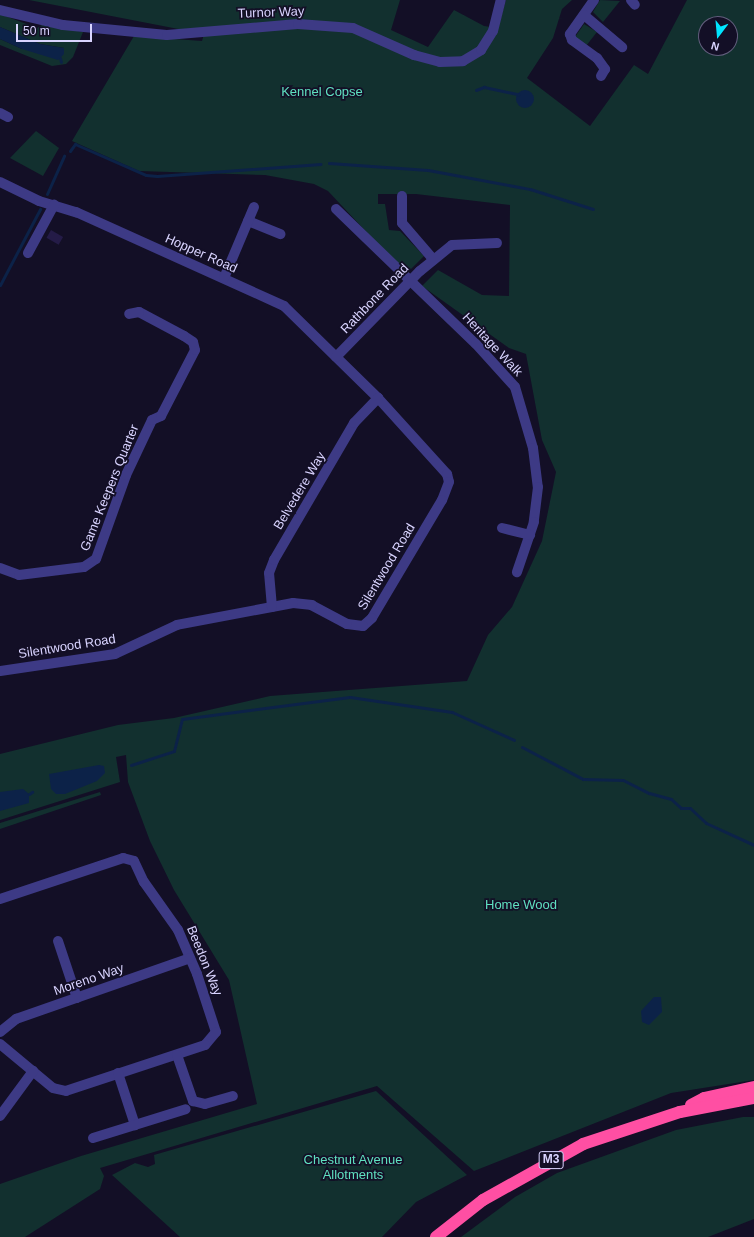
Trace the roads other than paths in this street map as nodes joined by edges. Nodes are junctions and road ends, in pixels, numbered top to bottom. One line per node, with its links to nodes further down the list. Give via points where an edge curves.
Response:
1 (501, 0): 3 (street, Turnor Way, via 493,31 482,50 462,61 440,62 414,55 353,28 298,24 167,35 70,26)
2 (594, 0): 4 (street)
3 (0, 10)
4 (584, 15): 5 (street); 6 (street, via 570,37 597,58 605,69)
5 (622, 47)
6 (601, 76)
7 (0, 182): 9 (street, Hopper Road, via 39,202)
8 (402, 196): 16 (street, via 402,223)
9 (54, 205): 15 (street); 17 (street, Hopper Road, via 76,212)
10 (254, 207): 12 (street)
11 (336, 210): 18 (street, Heritage Walk)
12 (248, 221): 13 (street); 17 (street)
13 (280, 234)
14 (497, 243): 16 (street, Rathbone Road, via 457,243)
15 (28, 253)
16 (433, 259): 18 (street, Rathbone Road)
17 (224, 278): 20 (street, Hopper Road, via 284,306)
18 (411, 283): 20 (street, Rathbone Road); 23 (street, Heritage Walk, via 476,344 515,388 533,448 538,487)
19 (129, 314): 24 (street, Game Keepers Quarter, via 139,312 184,336 193,342 195,350 161,416 152,420 96,559 84,567 19,575)
20 (336, 357): 21 (street, Silentwood Road)
21 (378, 398): 26 (street, Belvedere Way, via 354,423 274,560 269,573); 26 (street, Silentwood Road, via 447,474 445,494 372,618 363,626 347,624 307,604)
22 (502, 528): 23 (street)
23 (530, 535): 25 (street, Heritage Walk)
24 (0, 568)
25 (517, 572)
26 (272, 607): 27 (street, Silentwood Road, via 177,625 115,654)
27 (0, 671)
28 (0, 899): 30 (street, Beedon Way, via 129,858 138,864 144,882 178,930)
29 (58, 941): 31 (street)
30 (190, 958): 31 (street, Moreno Way); 34 (street, Beedon Way, via 214,1023 215,1036 209,1043)
31 (77, 998): 32 (street, Moreno Way, via 16,1018)
32 (0, 1032)
33 (0, 1044): 35 (street, Beedon Way)
34 (177, 1055): 36 (street, Beedon Way); 38 (street, via 193,1102 205,1104)
35 (33, 1072): 36 (street, Beedon Way, via 54,1088 66,1091); 42 (street)
36 (118, 1073): 43 (street)
37 (754, 1087): 41 (highway, M3, via 704,1098)
38 (232, 1096)
39 (754, 1098): 41 (highway, M3)
40 (186, 1109): 43 (street)
41 (680, 1112): 45 (highway, M3, via 598,1138 541,1166 483,1200)
42 (0, 1116)
43 (135, 1125): 44 (street)
44 (93, 1138)
45 (436, 1237)

